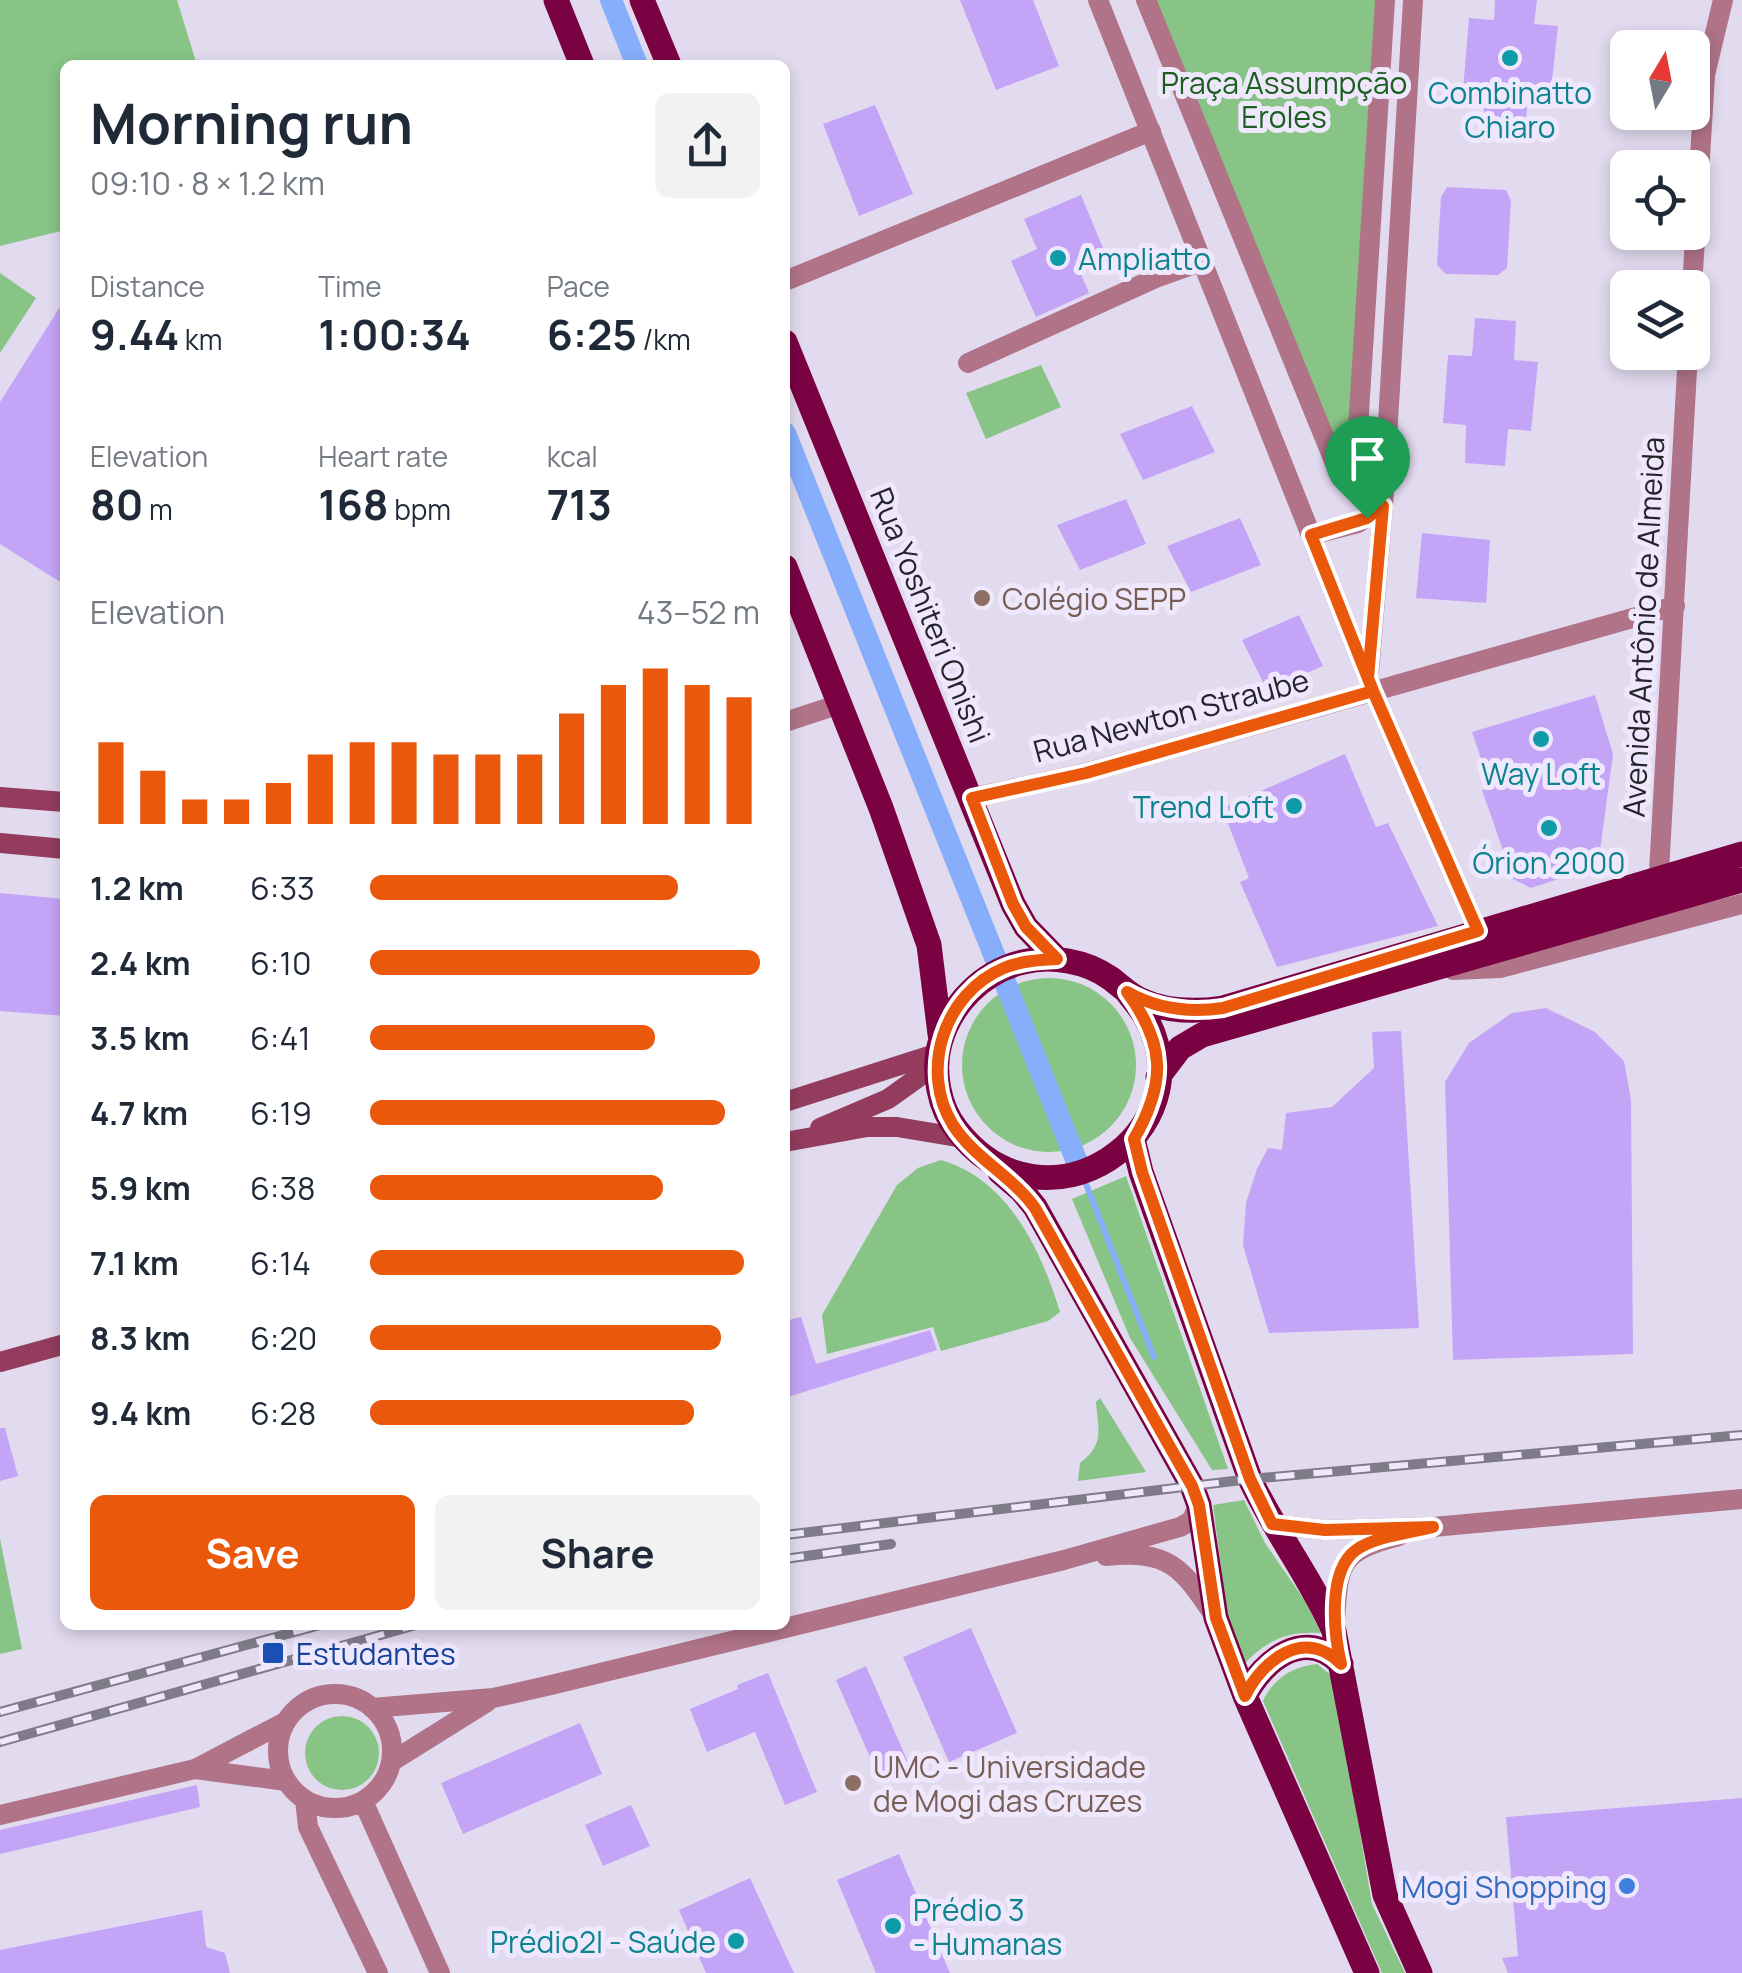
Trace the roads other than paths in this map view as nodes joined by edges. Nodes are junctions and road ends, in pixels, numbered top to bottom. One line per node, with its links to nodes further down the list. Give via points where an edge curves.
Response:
1 (556, 0): 8 (main road)
2 (642, 0): 9 (main road)
3 (1098, 0): 10 (street)
4 (1146, 0): 5 (street, via 1341,478 1349,482 1356,476)
5 (1385, 0)
6 (1413, 0): 17 (street)
7 (1723, 0): 12 (street, via 1705,75)
8 (580, 60)
9 (668, 60)
10 (1151, 131): 11 (street); 13 (street)
11 (1203, 261): 15 (street); 18 (street)
12 (1693, 270)
13 (790, 278)
14 (790, 354): 25 (main road, Rua Yoshiteri Onishi)
15 (968, 363)
16 (1687, 370): 20 (street, Avenida Antônio de Almeida)
17 (1383, 506): 18 (street, via 1358,523); 21 (street)
18 (1311, 535): 21 (street)
19 (790, 579): 22 (main road)
20 (1675, 606): 21 (street, Rua Newton Straube); 31 (street, Avenida Antônio de Almeida)
21 (1370, 684): 25 (street, Rua Newton Straube, via 1086,773); 33 (street)
22 (840, 704): 23 (street); 37 (main road, via 929,945)
23 (790, 720)
24 (0, 797): 26 (main road)
25 (972, 798): 34 (main road, Rua Yoshiteri Onishi, via 1013,904)
26 (60, 802)
27 (0, 843): 28 (main road)
28 (60, 849)
29 (1742, 854): 31 (main road)
30 (1742, 880): 31 (main road)
31 (1658, 892): 33 (main road); 35 (main road)
32 (1742, 904): 35 (street, via 1500,968)
33 (1478, 931): 36 (main road, via 1223,1008 1163,1007)
34 (1057, 959): 36 (main road, via 1087,966); 37 (main road, via 1000,970 972,989 952,1013)
35 (1422, 972): 38 (main road, via 1202,1035 1180,1048)
36 (1127, 992): 38 (main road, via 1146,1017)
37 (939, 1053): 39 (main road); 41 (main road, via 888,1099); 43 (main road, via 940,1094 951,1123)
38 (1158, 1077): 40 (main road, via 1152,1108)
39 (790, 1100)
40 (1134, 1139): 43 (main road, via 1106,1163 1072,1177 1035,1179 1000,1169); 48 (main road, via 1250,1479)
41 (790, 1141)
42 (790, 1142): 43 (main road, via 897,1127)
43 (970, 1145): 47 (main road, via 1035,1208)
44 (60, 1345): 45 (main road)
45 (0, 1362)
46 (1742, 1499): 49 (street)
47 (1199, 1505): 50 (street, via 1180,1528); 51 (main road)
48 (1272, 1524): 49 (street, via 1325,1530); 54 (main road)
49 (1433, 1527): 54 (street, via 1354,1551 1341,1570)
50 (1064, 1560): 51 (street, via 1159,1557 1192,1583); 52 (street)
51 (1216, 1618): 56 (main road)
52 (790, 1626)
53 (774, 1630): 57 (street)
54 (1334, 1631): 55 (main road)
55 (1341, 1664): 56 (main road, via 1330,1653 1297,1648 1256,1674); 69 (main road, via 1385,1896)
56 (1245, 1696): 68 (main road)
57 (493, 1698): 58 (street); 60 (street)
58 (372, 1708): 59 (street, via 336,1694 316,1697); 60 (street, via 389,1733)
59 (286, 1722): 61 (street); 62 (street, via 278,1752)
60 (391, 1762): 64 (street)
61 (196, 1768): 62 (street); 65 (street)
62 (286, 1781): 63 (street)
63 (305, 1800): 64 (street, via 344,1808); 66 (street, via 308,1827)
64 (362, 1801): 67 (street)
65 (0, 1815)
66 (378, 1973)
67 (440, 1973)
68 (1367, 1973)
69 (1420, 1973)

